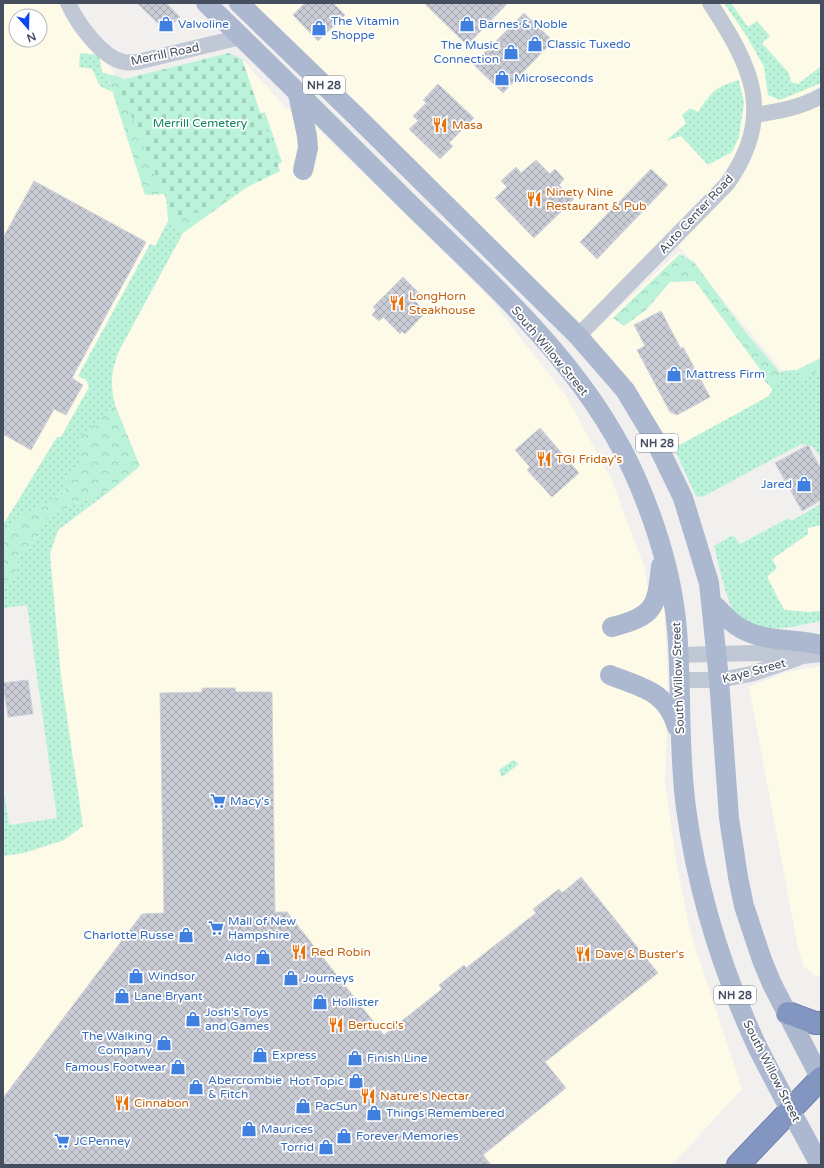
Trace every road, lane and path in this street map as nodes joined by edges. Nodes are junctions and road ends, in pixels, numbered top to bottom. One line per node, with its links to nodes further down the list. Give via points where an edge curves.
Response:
1 (68, 3): 5 (street, Merrill Road, via 80,25 90,36 114,58 125,62 143,61)
2 (206, 3): 5 (main road, South Willow Street / NH 28)
3 (239, 3): 10 (main road, South Willow Street / NH 28)
4 (710, 3): 8 (street, Auto Center Road, via 747,68 754,94)
5 (241, 37): 6 (main road, South Willow Street / NH 28)
6 (298, 94): 9 (main road, via 309,152); 11 (main road, South Willow Street / NH 28, via 510,303 571,372 600,413 627,460)
7 (821, 96): 8 (street, via 788,110)
8 (755, 115): 10 (street, Auto Center Road, via 744,158 727,184)
9 (303, 170)
10 (578, 336): 12 (main road, South Willow Street / NH 28, via 625,390 671,470 693,528 709,583)
11 (662, 552): 13 (main road, via 658,589 652,607 639,619); 17 (main road, South Willow Street / NH 28, via 672,596)
12 (712, 603): 14 (main road, via 736,626 744,630 776,639); 15 (main road, South Willow Street / NH 28)
13 (612, 627)
14 (821, 645)
15 (717, 654): 17 (street, Kaye Street); 18 (street, Kaye Street); 21 (main road, South Willow Street / NH 28)
16 (821, 654): 18 (street, Kaye Street)
17 (679, 655): 20 (main road, South Willow Street / NH 28)
18 (803, 656): 21 (street, Kaye Street, via 776,667)
19 (610, 675): 22 (main road, via 660,697 673,712)
20 (680, 680): 21 (street, Kaye Street); 22 (main road, South Willow Street / NH 28)
21 (719, 680): 23 (main road, South Willow Street / NH 28, via 729,818 744,906 762,960)
22 (680, 737): 26 (main road, South Willow Street / NH 28, via 686,811 711,921 737,999)
23 (788, 1013): 24 (highway); 25 (main road, South Willow Street / NH 28)
24 (821, 1023)
25 (821, 1079): 26 (highway)
26 (790, 1110): 27 (highway); 28 (main road, South Willow Street / NH 28)
27 (738, 1165)
28 (820, 1165)

